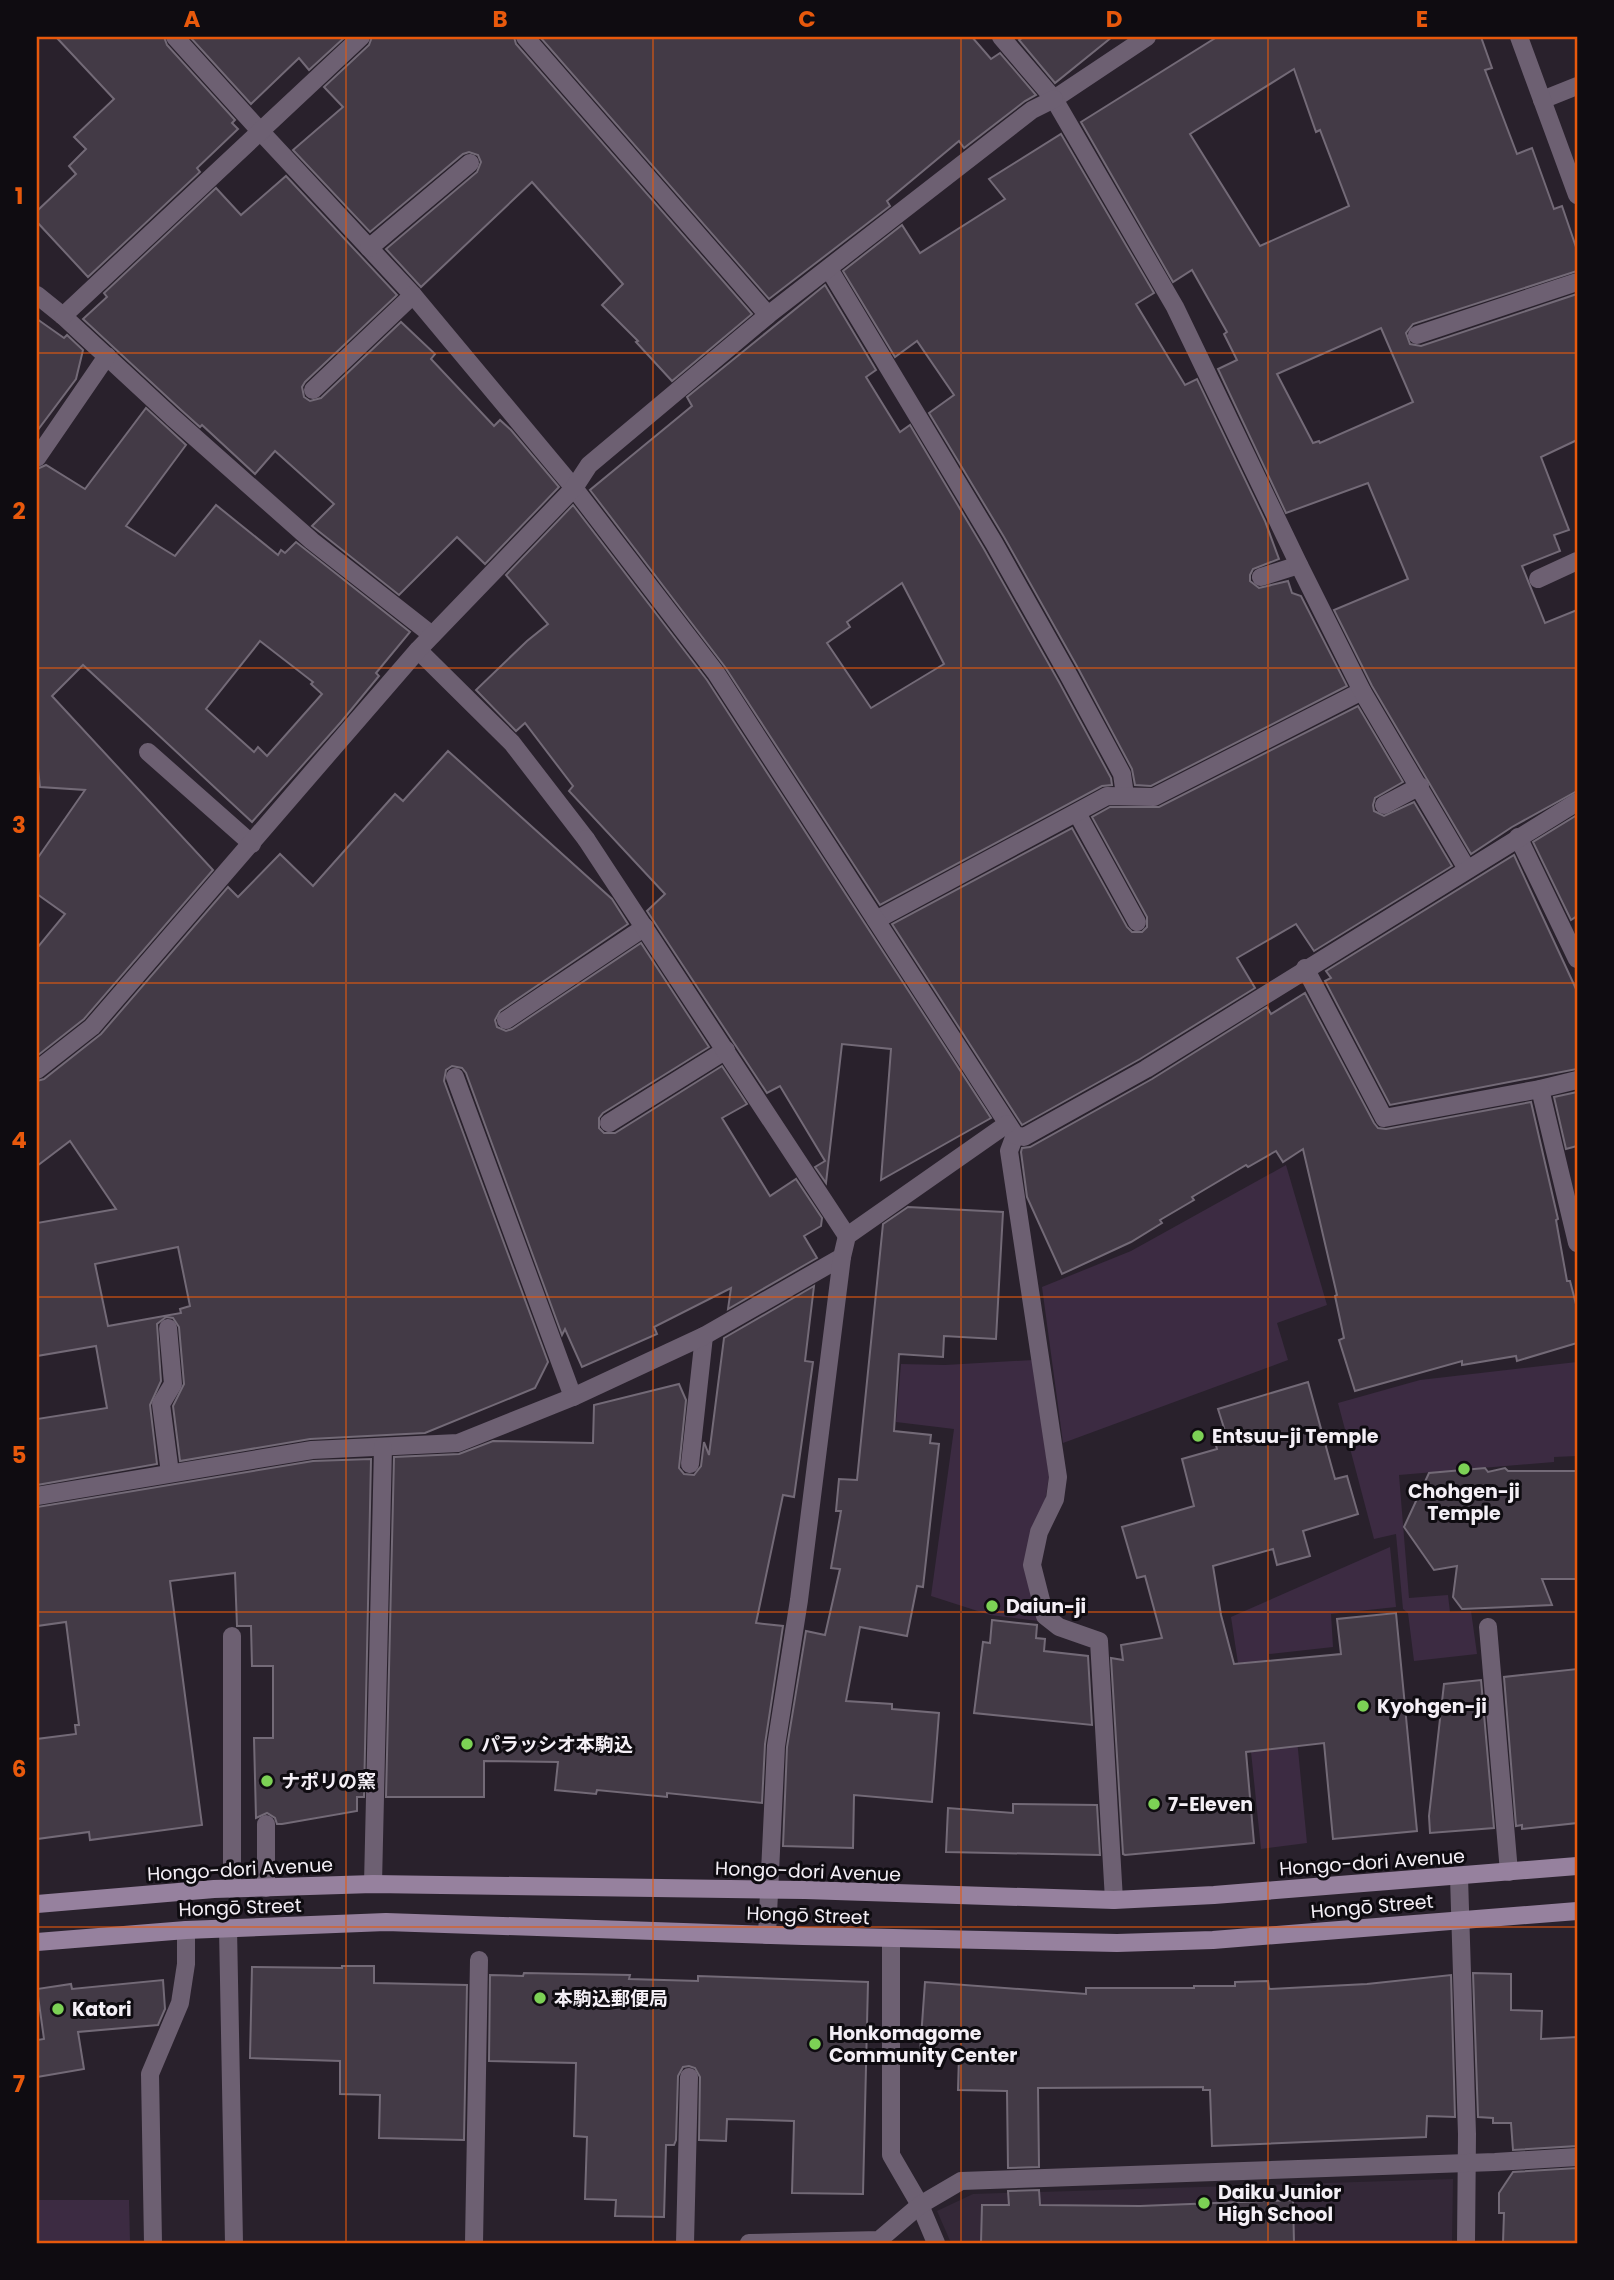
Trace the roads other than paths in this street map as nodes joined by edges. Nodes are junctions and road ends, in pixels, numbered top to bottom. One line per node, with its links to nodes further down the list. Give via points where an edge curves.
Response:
1 (174, 37): 10 (street)
2 (361, 37): 10 (street)
3 (525, 37): 18 (street)
4 (1001, 37): 8 (street)
5 (1147, 37): 8 (street)
6 (1519, 37): 9 (street)
7 (1577, 86): 9 (street)
8 (1054, 99): 14 (street, via 1032,110); 26 (street, via 1175,307)
9 (1542, 100): 12 (street)
10 (261, 132): 13 (street); 19 (street)
11 (470, 163): 13 (street)
12 (1577, 195)
13 (369, 248): 17 (street)
14 (829, 269): 18 (street); 34 (street, via 1069,676 1122,774)
15 (1577, 282): 20 (street)
16 (37, 295): 19 (street)
17 (413, 295): 22 (street); 24 (street)
18 (768, 315): 24 (street, via 589,465)
19 (63, 316): 21 (street)
20 (1417, 335)
21 (107, 356): 23 (street); 29 (street, via 312,541)
22 (313, 390)
23 (37, 458)
24 (574, 488): 29 (street); 41 (street, via 716,673)
25 (1577, 561): 28 (street)
26 (1299, 565): 27 (street); 31 (street)
27 (1261, 578)
28 (1538, 579)
29 (432, 635): 30 (street)
30 (418, 650): 39 (street); 43 (street, via 512,743 586,839)
31 (1362, 691): 33 (street); 34 (street, via 1154,797)
32 (148, 752): 39 (street)
33 (1420, 786): 36 (street); 40 (street)
34 (1125, 795): 37 (street, via 1107,796)
35 (1577, 802): 38 (street)
36 (1384, 805)
37 (1077, 813): 41 (street); 42 (street)
38 (1518, 836): 40 (street); 44 (street)
39 (252, 844): 48 (street, via 92,1027)
40 (1467, 869): 45 (street)
41 (876, 920): 53 (street)
42 (1137, 922)
43 (645, 927): 46 (street); 47 (street)
44 (1577, 959)
45 (1305, 968): 51 (street, via 1384,1118); 53 (street, via 1146,1069 1024,1138)
46 (506, 1020)
47 (726, 1050): 52 (street); 54 (street)
48 (37, 1070)
49 (455, 1077): 59 (street)
50 (1577, 1080): 51 (street)
51 (1540, 1089): 55 (street)
52 (609, 1123)
53 (1011, 1130): 54 (street); 74 (street, via 1009,1151 1058,1478 1032,1565 1045,1616 1059,1627 1099,1641)
54 (848, 1236): 56 (street)
55 (1577, 1243)
56 (842, 1257): 58 (street); 73 (street, via 776,1746)
57 (168, 1328): 62 (street, via 173,1384 161,1404)
58 (704, 1336): 59 (street); 61 (street)
59 (573, 1397): 60 (street, via 458,1443)
60 (383, 1447): 62 (street, via 312,1450); 70 (street)
61 (690, 1464)
62 (170, 1473): 63 (street)
63 (37, 1496)
64 (1488, 1626): 68 (street)
65 (232, 1636): 72 (street)
66 (266, 1824): 71 (street)
67 (1577, 1866): 68 (main road, Hongo-dori Avenue)
68 (1509, 1872): 69 (main road, Hongo-dori Avenue)
69 (1459, 1877): 74 (main road, Hongo-dori Avenue); 77 (street)
70 (373, 1884): 71 (main road, Hongo-dori Avenue); 73 (main road, Hongo-dori Avenue)
71 (266, 1888): 72 (main road, Hongo-dori Avenue)
72 (232, 1889): 75 (main road, Hongo-dori Avenue)
73 (767, 1889): 74 (main road, Hongo-dori Avenue); 80 (street)
74 (1114, 1900)
75 (37, 1904)
76 (1577, 1911): 77 (main road, Hongō Street)
77 (1462, 1920): 81 (main road, Hongō Street, via 1172,1942); 86 (street)
78 (228, 1928): 79 (main road, Hongō Street); 80 (main road, Hongō Street, via 386,1922); 89 (street)
79 (186, 1930): 82 (main road, Hongō Street); 88 (street, via 180,2003 150,2074)
80 (767, 1935): 81 (main road, Hongō Street)
81 (891, 1938): 87 (street, via 891,2155)
82 (37, 1942)
83 (479, 1959): 90 (street)
84 (689, 2077): 91 (street)
85 (1577, 2157): 86 (street)
86 (1468, 2163): 87 (street, via 961,2181); 94 (street)
87 (920, 2205): 92 (street, via 879,2240); 93 (street)
88 (153, 2243)
89 (234, 2243)
90 (474, 2243)
91 (685, 2243)
92 (749, 2243)
93 (936, 2243)
94 (1466, 2243)

